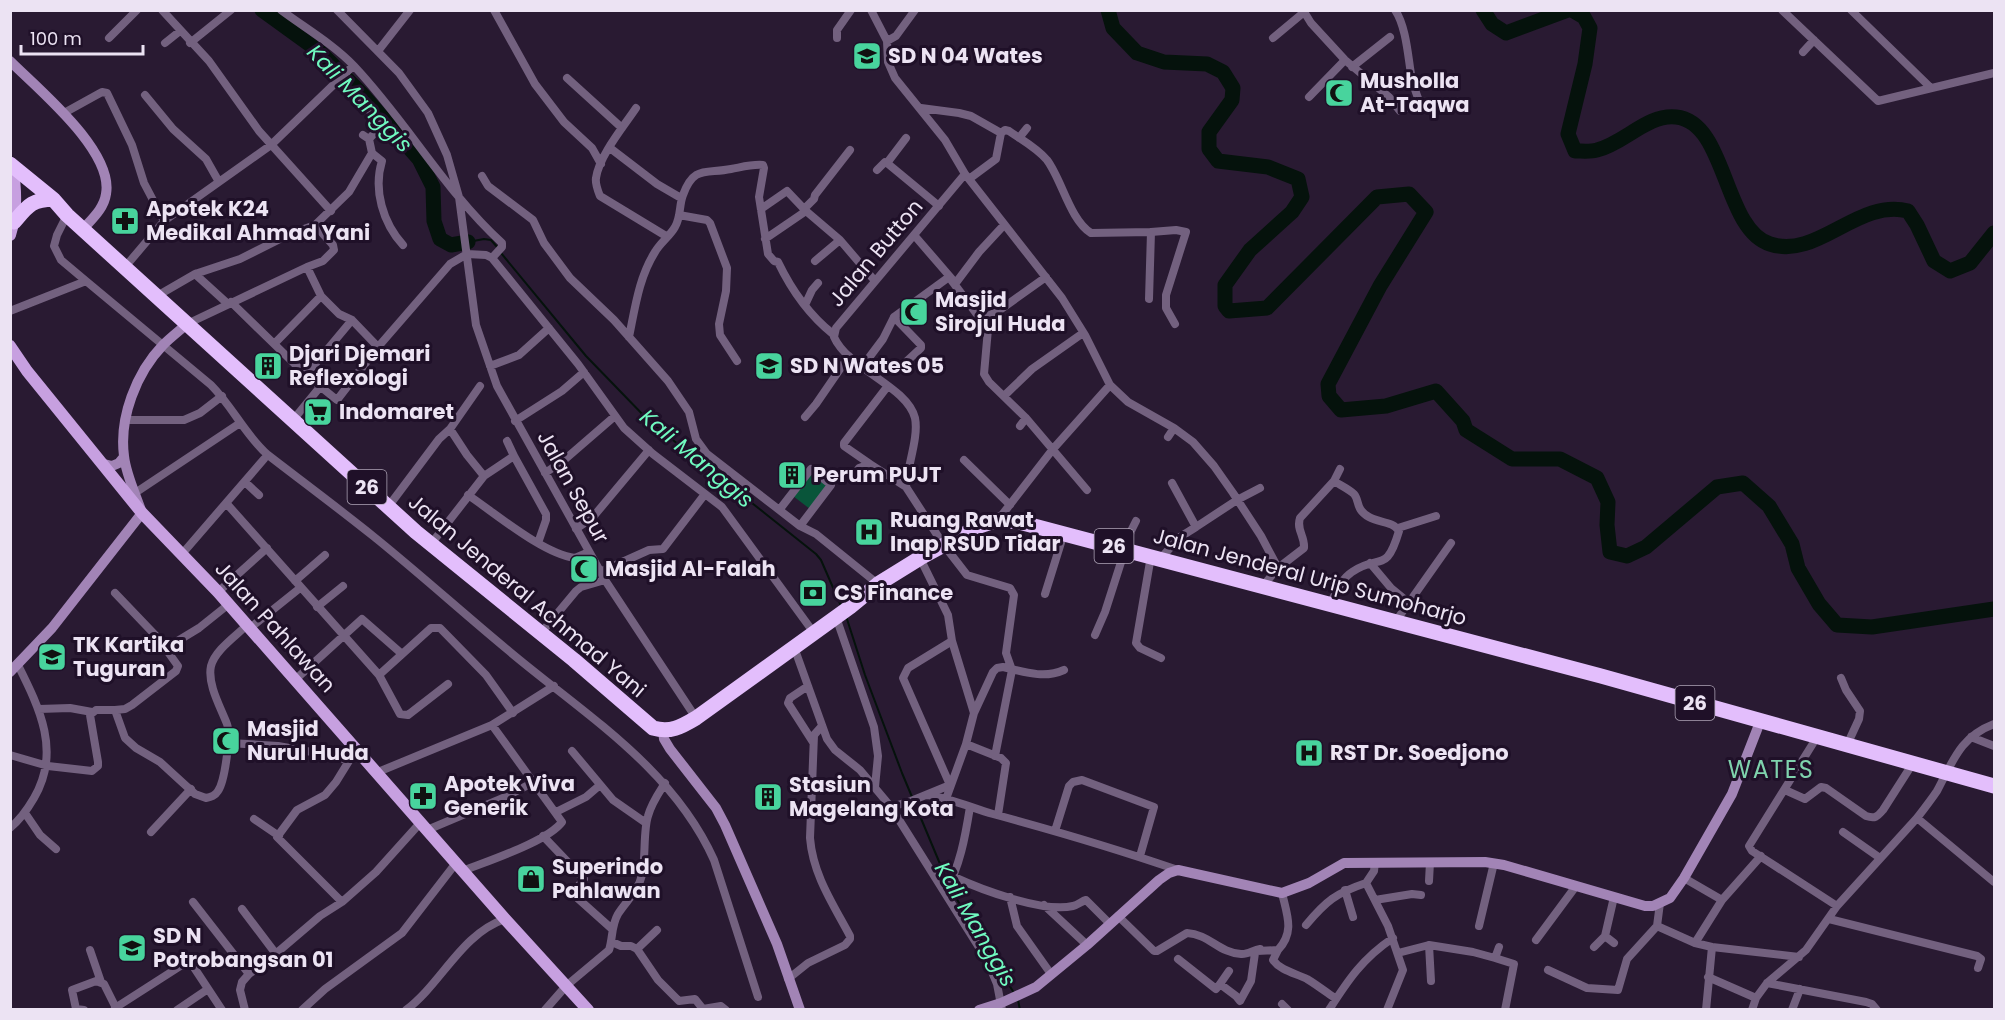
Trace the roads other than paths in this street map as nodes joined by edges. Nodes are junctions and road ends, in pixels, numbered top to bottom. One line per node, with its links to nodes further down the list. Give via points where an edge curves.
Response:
1 (137, 10): 17 (street)
2 (231, 10): 23 (street)
3 (281, 10): 28 (street)
4 (337, 10): 24 (street, Jalan Sepur)
5 (410, 10): 24 (street)
6 (494, 10): 45 (street, via 548,103)
7 (851, 10): 18 (street, via 837,30)
8 (871, 10): 21 (street)
9 (915, 10): 21 (street, via 896,36)
10 (1395, 10): 29 (street, via 1419,101 1400,111)
11 (1782, 10): 20 (street)
12 (1851, 10): 33 (street)
13 (163, 11): 15 (street)
14 (1303, 12): 19 (street); 26 (street)
15 (180, 31): 22 (street); 23 (street)
16 (1390, 37): 29 (street)
17 (109, 38)
18 (837, 38)
19 (1273, 38)
20 (1814, 40): 25 (street); 33 (street, via 1878,100)
21 (887, 41): 37 (street, via 892,72)
22 (165, 43)
23 (190, 43): 44 (street, via 209,61)
24 (378, 51): 56 (street, Jalan Sepur, via 428,113 447,155)
25 (1803, 52)
26 (1345, 60): 29 (street); 35 (street)
27 (10, 61): 38 (street)
28 (352, 67): 32 (street); 56 (street)
29 (1352, 67)
30 (1995, 73): 33 (street)
31 (567, 78): 39 (street)
32 (340, 80): 44 (street); 48 (street, via 382,123 366,137)
33 (1931, 88)
34 (145, 94): 55 (street, via 173,129 206,159)
35 (1309, 97)
36 (636, 108): 39 (street)
37 (921, 108): 41 (street, via 971,116); 54 (street)
38 (64, 113): 65 (street, via 106,93); 68 (street, via 96,153 106,181 103,204)
39 (622, 128): 46 (street)
40 (1027, 128): 43 (street)
41 (1000, 133): 43 (street, via 1009,131); 54 (street, Jalan Button, via 996,159)
42 (906, 138): 49 (street)
43 (1019, 138): 70 (street, via 1045,158 1085,229)
44 (271, 145): 55 (street); 62 (street)
45 (592, 148): 46 (street); 51 (street)
46 (609, 150): 51 (street); 57 (street)
47 (850, 150): 61 (street)
48 (372, 153): 62 (street, via 349,192); 75 (street, via 381,162 377,176 385,221)
49 (887, 163): 52 (street); 59 (street)
50 (11, 164): 58 (highway, 26); 69 (main road, via 15,183)
51 (601, 164): 72 (street, via 596,178 600,196)
52 (877, 170)
53 (482, 176): 101 (street, via 488,186 533,220 544,243 570,278)
54 (967, 176): 59 (street, Jalan Button); 67 (street)
55 (219, 182): 65 (street)
56 (459, 197): 76 (street, Jalan Sepur); 77 (street, via 502,243)
57 (681, 198): 60 (street, via 702,171 763,165); 63 (street)
58 (53, 200): 64 (highway, 26); 69 (highway, via 30,203)
59 (939, 206): 71 (street, Jalan Button)
60 (761, 209): 61 (street, via 787,191); 73 (street)
61 (805, 210): 73 (street); 74 (street)
62 (331, 211): 66 (street)
63 (680, 214): 72 (street); 108 (street, via 707,220 718,243 728,275 719,330)
64 (67, 215): 68 (highway, 26); 83 (street, via 54,246 62,260)
65 (164, 221): 79 (street)
66 (315, 225): 80 (street, via 334,250 323,261); 81 (street)
67 (1004, 225): 82 (street); 85 (street)
68 (84, 228): 79 (highway, Jalan Jenderal Achmad Yani / 26)
69 (12, 229)
70 (1151, 232): 89 (street); 97 (street, via 1186,232 1166,295 1166,308)
71 (914, 235): 84 (street, Jalan Button); 85 (street)
72 (666, 236): 101 (street, via 654,253 638,293)
73 (765, 239): 91 (street, via 770,257 778,262)
74 (840, 240): 78 (street); 84 (street)
75 (403, 245)
76 (465, 251): 77 (street); 105 (street); 109 (street, Jalan Sepur, via 476,325)
77 (496, 255): 98 (street)
78 (814, 261)
79 (125, 267): 87 (highway, Jalan Jenderal Achmad Yani / 26)
80 (307, 267): 88 (street); 90 (street)
81 (195, 274): 87 (street); 90 (street)
82 (1046, 277): 95 (street); 99 (street)
83 (86, 281): 92 (street); 103 (street)
84 (875, 281): 100 (street, Jalan Button)
85 (954, 281): 93 (street, via 947,278); 95 (street)
86 (818, 283): 91 (street)
87 (157, 296): 96 (highway, Jalan Jenderal Achmad Yani / 26)
88 (321, 296): 94 (street, via 339,314); 102 (street)
89 (1149, 299)
90 (229, 303): 96 (street); 102 (street)
91 (805, 305): 100 (street)
92 (10, 311)
93 (894, 317): 107 (street, via 921,345); 110 (street)
94 (352, 320): 105 (street); 112 (street)
95 (981, 320): 118 (street, via 989,334 984,374)
96 (187, 324): 103 (street); 123 (highway, Jalan Jenderal Achmad Yani / 26)
97 (1175, 324)
98 (549, 328): 109 (street, via 519,355); 111 (street)
99 (1083, 333): 113 (street); 118 (street, via 1032,369)
100 (833, 334): 106 (street, Jalan Button)
101 (629, 337): 157 (street, via 689,412 696,439 707,454)
102 (274, 344): 112 (street)
103 (163, 345): 117 (street); 122 (street, via 138,381)
104 (10, 346): 137 (main road, Jalan Pahlawan)
105 (378, 347): 115 (street, via 337,400)
106 (849, 356): 110 (street, Jalan Button); 120 (street)
107 (907, 361)
108 (737, 362)
109 (490, 366): 124 (street, Jalan Sepur)
110 (862, 367): 116 (street, Jalan Button)
111 (584, 372): 119 (street); 124 (street)
112 (306, 375): 115 (street)
113 (1110, 385): 127 (street, via 1128,402); 131 (street)
114 (480, 386): 128 (street)
115 (320, 387): 123 (street)
116 (887, 387): 138 (street, via 844,443); 146 (street, Jalan Button, via 915,417)
117 (222, 396): 122 (street, via 184,420); 125 (street)
118 (1004, 396): 121 (street)
119 (615, 416): 132 (street); 140 (street)
120 (805, 417)
121 (1026, 418): 126 (street); 131 (street)
122 (126, 420): 134 (street)
123 (293, 420): 156 (highway, Jalan Jenderal Achmad Yani / 26)
124 (515, 421): 140 (street, Jalan Sepur)
125 (240, 423): 149 (street); 212 (street, via 268,455)
126 (1020, 426)
127 (1174, 428): 129 (street); 153 (street, via 1214,466)
128 (450, 429): 142 (street); 156 (street)
129 (1168, 437)
130 (507, 441): 133 (street)
131 (1053, 448): 148 (street); 155 (street)
132 (649, 450): 150 (street); 165 (street, via 592,517)
133 (514, 456): 142 (street); 167 (street, via 546,514)
134 (123, 457): 137 (street, via 112,466); 149 (street)
135 (264, 459): 144 (street)
136 (964, 460): 155 (street)
137 (104, 464): 158 (main road, Jalan Pahlawan)
138 (870, 464): 141 (street); 146 (street)
139 (1340, 469): 143 (street)
140 (545, 473): 165 (street, Jalan Sepur)
141 (853, 475)
142 (484, 476): 152 (street)
143 (1334, 481): 164 (street, via 1354,495 1366,516); 179 (street, via 1300,518 1304,548)
144 (245, 482): 151 (street); 154 (street)
145 (1172, 483): 163 (street)
146 (906, 487): 170 (street)
147 (1260, 488): 153 (street)
148 (1087, 490)
149 (135, 493): 158 (street)
150 (705, 494): 180 (street, via 663,549 649,550); 197 (street, via 735,522)
151 (259, 495)
152 (468, 495): 167 (street); 169 (street)
153 (1237, 500): 163 (street); 179 (street)
154 (227, 504): 171 (street); 174 (street)
155 (1010, 505): 160 (street)
156 (388, 507): 169 (highway, Jalan Jenderal Achmad Yani / 26)
157 (780, 509): 162 (street); 162 (street, via 811,470 831,485)
158 (142, 513): 174 (main road, Jalan Pahlawan); 205 (street, via 52,628)
159 (1436, 516): 164 (street)
160 (998, 520): 166 (highway, Jalan Jenderal Urip Sumoharjo / 26); 170 (highway, Jalan Jenderal Urip Sumoharjo / 26)
161 (1136, 521): 172 (street)
162 (801, 526): 182 (street)
163 (1196, 526): 176 (street)
164 (1398, 528): 178 (street, via 1390,555)
165 (576, 529): 173 (street, Jalan Sepur)
166 (1064, 533): 172 (highway, Jalan Jenderal Urip Sumoharjo / 26); 188 (street)
167 (538, 543): 173 (street, via 572,558)
168 (1451, 543): 189 (street)
169 (431, 544): 196 (highway, Jalan Jenderal Achmad Yani / 26)
170 (944, 544): 177 (highway, Jalan Jenderal Urip Sumoharjo / 26); 206 (street, via 967,575 1010,588 1014,595 1006,653)
171 (267, 548): 183 (street); 186 (street)
172 (1126, 550): 176 (highway, Jalan Jenderal Urip Sumoharjo / 26); 198 (street)
173 (589, 552): 180 (street, Jalan Sepur)
174 (182, 554): 186 (main road, Jalan Pahlawan)
175 (325, 555): 183 (street)
176 (1156, 557): 185 (highway, Jalan Jenderal Urip Sumoharjo / 26); 204 (street, via 1136,639 1140,648)
177 (920, 558): 182 (highway, Jalan Jenderal Urip Sumoharjo / 26); 200 (street, via 948,615)
178 (1370, 563): 189 (street); 191 (street, via 1351,572)
179 (1278, 568): 185 (street)
180 (600, 572): 181 (street, Jalan Sepur)
181 (605, 580): 196 (street, via 576,591); 219 (street, Jalan Sepur)
182 (878, 584): 193 (highway, Jalan Jenderal Urip Sumoharjo / 26)
183 (297, 585): 192 (street); 195 (street)
184 (343, 586): 192 (street)
185 (1262, 586): 191 (highway, Jalan Jenderal Urip Sumoharjo / 26)
186 (218, 592): 190 (main road, Jalan Pahlawan)
187 (115, 593): 202 (street)
188 (1045, 594)
189 (1408, 602): 194 (street)
190 (229, 604): 195 (main road, Jalan Pahlawan); 202 (street)
191 (1330, 604): 194 (highway, Jalan Jenderal Urip Sumoharjo / 26)
192 (317, 607): 199 (street)
193 (841, 613): 197 (highway, Jalan Jenderal Urip Sumoharjo / 26); 246 (street, via 874,727 879,756)
194 (1396, 621): 220 (highway, Jalan Jenderal Urip Sumoharjo / 26)
195 (249, 626): 210 (main road, Jalan Pahlawan); 227 (street, via 223,649 211,667)
196 (540, 633): 224 (highway, Jalan Jenderal Achmad Yani / 26, via 643,721)
197 (814, 633): 201 (highway, Jalan Jenderal Urip Sumoharjo / 26)
198 (1095, 635)
199 (344, 637): 203 (street, via 362,619); 208 (street); 210 (street)
200 (952, 641): 218 (street); 244 (street, via 908,668 903,678)
201 (794, 647): 213 (street); 219 (highway, Jalan Jenderal Urip Sumoharjo / 26)
202 (166, 648): 215 (street, via 178,666 176,671 132,705)
203 (402, 654): 208 (street); 217 (street, via 431,628 440,628 486,675)
204 (1161, 658)
205 (14, 669): 214 (street)
206 (1012, 670): 207 (street, via 1046,675); 218 (street, via 997,668 993,672); 235 (street)
207 (1064, 670)
208 (379, 675): 211 (street, via 404,716)
209 (1841, 678): 230 (street, via 1860,711)
210 (296, 679): 232 (main road, Jalan Pahlawan)
211 (448, 684)
212 (554, 686): 217 (street); 242 (street, via 619,738)
213 (808, 686): 223 (street); 228 (street, via 788,702)
214 (39, 709): 216 (street); 238 (street)
215 (115, 710): 216 (street); 247 (street, via 125,738)
216 (92, 712): 238 (street, via 98,765 88,771)
217 (513, 713): 222 (street)
218 (974, 713): 229 (street)
219 (696, 718): 224 (highway, Jalan Jenderal Urip Sumoharjo / 26)
220 (1760, 722): 225 (highway, Jalan Jenderal Urip Sumoharjo / 26); 275 (street, via 1732,794)
221 (1995, 724): 226 (street)
222 (492, 725): 239 (street); 241 (street)
223 (822, 726): 228 (street, via 814,735); 246 (street, via 835,750)
224 (663, 731): 330 (street, via 670,749 726,825)
225 (1817, 737): 230 (highway, Jalan Jenderal Urip Sumoharjo / 26); 248 (street)
226 (1971, 737): 231 (street); 240 (street)
227 (230, 743): 236 (street, via 278,746 340,757); 247 (street, via 219,790 206,798)
228 (814, 743): 330 (street, via 812,853 822,885 850,939)
229 (966, 744): 235 (street); 244 (street)
230 (1847, 745): 237 (highway, Jalan Jenderal Urip Sumoharjo / 26)
231 (1995, 746)
232 (357, 748): 236 (street); 239 (main road, Jalan Pahlawan)
233 (572, 751): 243 (street)
234 (10, 756): 238 (street)
235 (995, 756): 255 (street, via 1006,765)
236 (348, 762): 264 (street, via 325,795 297,810)
237 (1912, 763): 240 (highway, Jalan Jenderal Urip Sumoharjo / 26); 248 (street, via 1873,818 1826,788 1805,799)
238 (48, 766): 254 (street)
239 (378, 771): 259 (main road, Jalan Pahlawan)
240 (1945, 772): 245 (highway, Jalan Jenderal Urip Sumoharjo / 26); 256 (street)
241 (534, 782): 253 (street); 259 (street, via 503,798)
242 (665, 783): 258 (street); 338 (street, via 708,846)
243 (600, 785): 253 (street); 258 (street, via 613,800)
244 (950, 785): 249 (street); 250 (street)
245 (1995, 786)
246 (875, 787): 251 (street)
247 (191, 789): 262 (street)
248 (1785, 790): 268 (street, via 1749,844)
249 (926, 795): 250 (street); 251 (street)
250 (946, 799): 252 (street)
251 (891, 807): 279 (street)
252 (970, 807): 255 (street); 279 (street, via 963,851)
253 (556, 812): 265 (street, via 561,825)
254 (25, 813): 260 (street); 266 (street)
255 (998, 815): 261 (street)
256 (1917, 818): 269 (street); 277 (street)
257 (254, 819): 264 (street)
258 (646, 823): 301 (street, via 638,888 617,915)
259 (424, 826): 273 (main road, Jalan Pahlawan); 289 (street)
260 (10, 828)
261 (1054, 831): 267 (street); 267 (street, via 1069,786 1082,780 1154,807)
262 (151, 832)
263 (1843, 832): 269 (street)
264 (279, 836): 289 (street)
265 (543, 836): 273 (street); 301 (street, via 584,879 574,895)
266 (56, 849)
267 (1140, 856): 274 (street)
268 (1761, 856): 287 (street); 292 (street)
269 (1880, 858): 292 (street)
270 (1375, 862): 271 (street); 278 (street); 282 (street, via 1344,863)
271 (1430, 862): 272 (street); 276 (street)
272 (1494, 863): 280 (street); 299 (street)
273 (460, 867): 295 (main road, Jalan Pahlawan); 347 (street, via 402,933 325,988)
274 (1178, 870): 282 (street); 297 (street, via 1159,880)
275 (1684, 878): 287 (street); 290 (street, via 1670,898)
276 (1429, 881)
277 (1995, 882)
278 (1366, 883): 281 (street); 286 (street)
279 (949, 886): 284 (street); 341 (street)
280 (1576, 886): 285 (street); 305 (street)
281 (1345, 890): 294 (street); 298 (street, via 1324,903)
282 (1282, 893): 315 (street, via 1289,930)
283 (1421, 895): 286 (street)
284 (1010, 897): 291 (street); 328 (street, via 1017,926)
285 (1614, 897): 290 (street, via 1645,906); 303 (street)
286 (1375, 900): 304 (street)
287 (1722, 900): 308 (street)
288 (193, 902): 327 (street)
289 (342, 902): 318 (street)
290 (1660, 903): 300 (street)
291 (1044, 905): 297 (street, via 1074,906 1086,900); 309 (street)
292 (1837, 906): 296 (street)
293 (242, 909): 318 (street)
294 (1353, 917)
295 (505, 919): 335 (main road, Jalan Pahlawan); 348 (street, via 472,939)
296 (1829, 919): 320 (street); 324 (street, via 1977,956 1981,959)
297 (1114, 920): 309 (street); 315 (street, via 1154,951 1187,933 1207,938 1220,949 1244,955 1256,949)
298 (1306, 925)
299 (1479, 926)
300 (1658, 926): 308 (street); 325 (street, via 1627,960 1618,990 1587,988)
301 (612, 930): 306 (street)
302 (657, 930): 314 (street)
303 (1605, 936): 307 (street); 312 (street)
304 (1393, 938): 317 (street); 340 (street, via 1359,966)
305 (1536, 940)
306 (612, 942): 314 (street); 335 (street, via 609,950)
307 (1614, 943)
308 (1695, 943): 313 (street)
309 (1087, 945): 328 (street)
310 (1429, 945): 317 (street); 321 (street); 331 (street)
311 (1499, 947): 321 (street)
312 (1594, 947)
313 (1712, 947): 320 (street); 329 (street)
314 (637, 949): 351 (street, via 658,980 679,1001 695,999 702,1009 721,1006)
315 (1278, 949): 323 (street, via 1257,951); 340 (street, via 1273,960 1276,964)
316 (90, 950): 332 (street)
317 (1398, 953): 355 (street, via 1403,970)
318 (276, 954): 327 (street)
319 (1234, 957): 323 (street)
320 (1799, 957): 333 (street)
321 (1495, 958): 356 (street, via 1514,964)
322 (1178, 959): 334 (street, via 1216,989)
323 (1254, 959): 334 (street, via 1251,981 1240,1000)
324 (1978, 968)
325 (1548, 970)
326 (1229, 971): 334 (street)
327 (249, 974): 346 (street, via 240,990)
328 (1051, 974): 341 (street)
329 (1708, 977): 339 (street); 357 (street)
330 (788, 979): 352 (street)
331 (1431, 981)
332 (100, 982): 342 (street); 343 (street, via 72,990 76,1009)
333 (1767, 983): 337 (street); 339 (street)
334 (1220, 984)
335 (566, 986): 349 (street); 350 (main road, Jalan Pahlawan)
336 (208, 989): 342 (street, via 193,966 182,965); 344 (street); 345 (street)
337 (1800, 989): 359 (street); 360 (street, via 1866,1002)
338 (758, 997)
339 (1756, 998): 358 (street)
340 (1336, 999): 354 (street)
341 (1005, 1004): 353 (street)
342 (116, 1009)
343 (84, 1010)
344 (177, 1010)
345 (222, 1010)
346 (245, 1010)
347 (302, 1010)
348 (406, 1010)
349 (545, 1010)
350 (588, 1010)
351 (726, 1010)
352 (800, 1010)
353 (979, 1010)
354 (1329, 1010)
355 (1387, 1010)
356 (1505, 1010)
357 (1706, 1010)
358 (1752, 1010)
359 (1792, 1010)
360 (1877, 1010)

